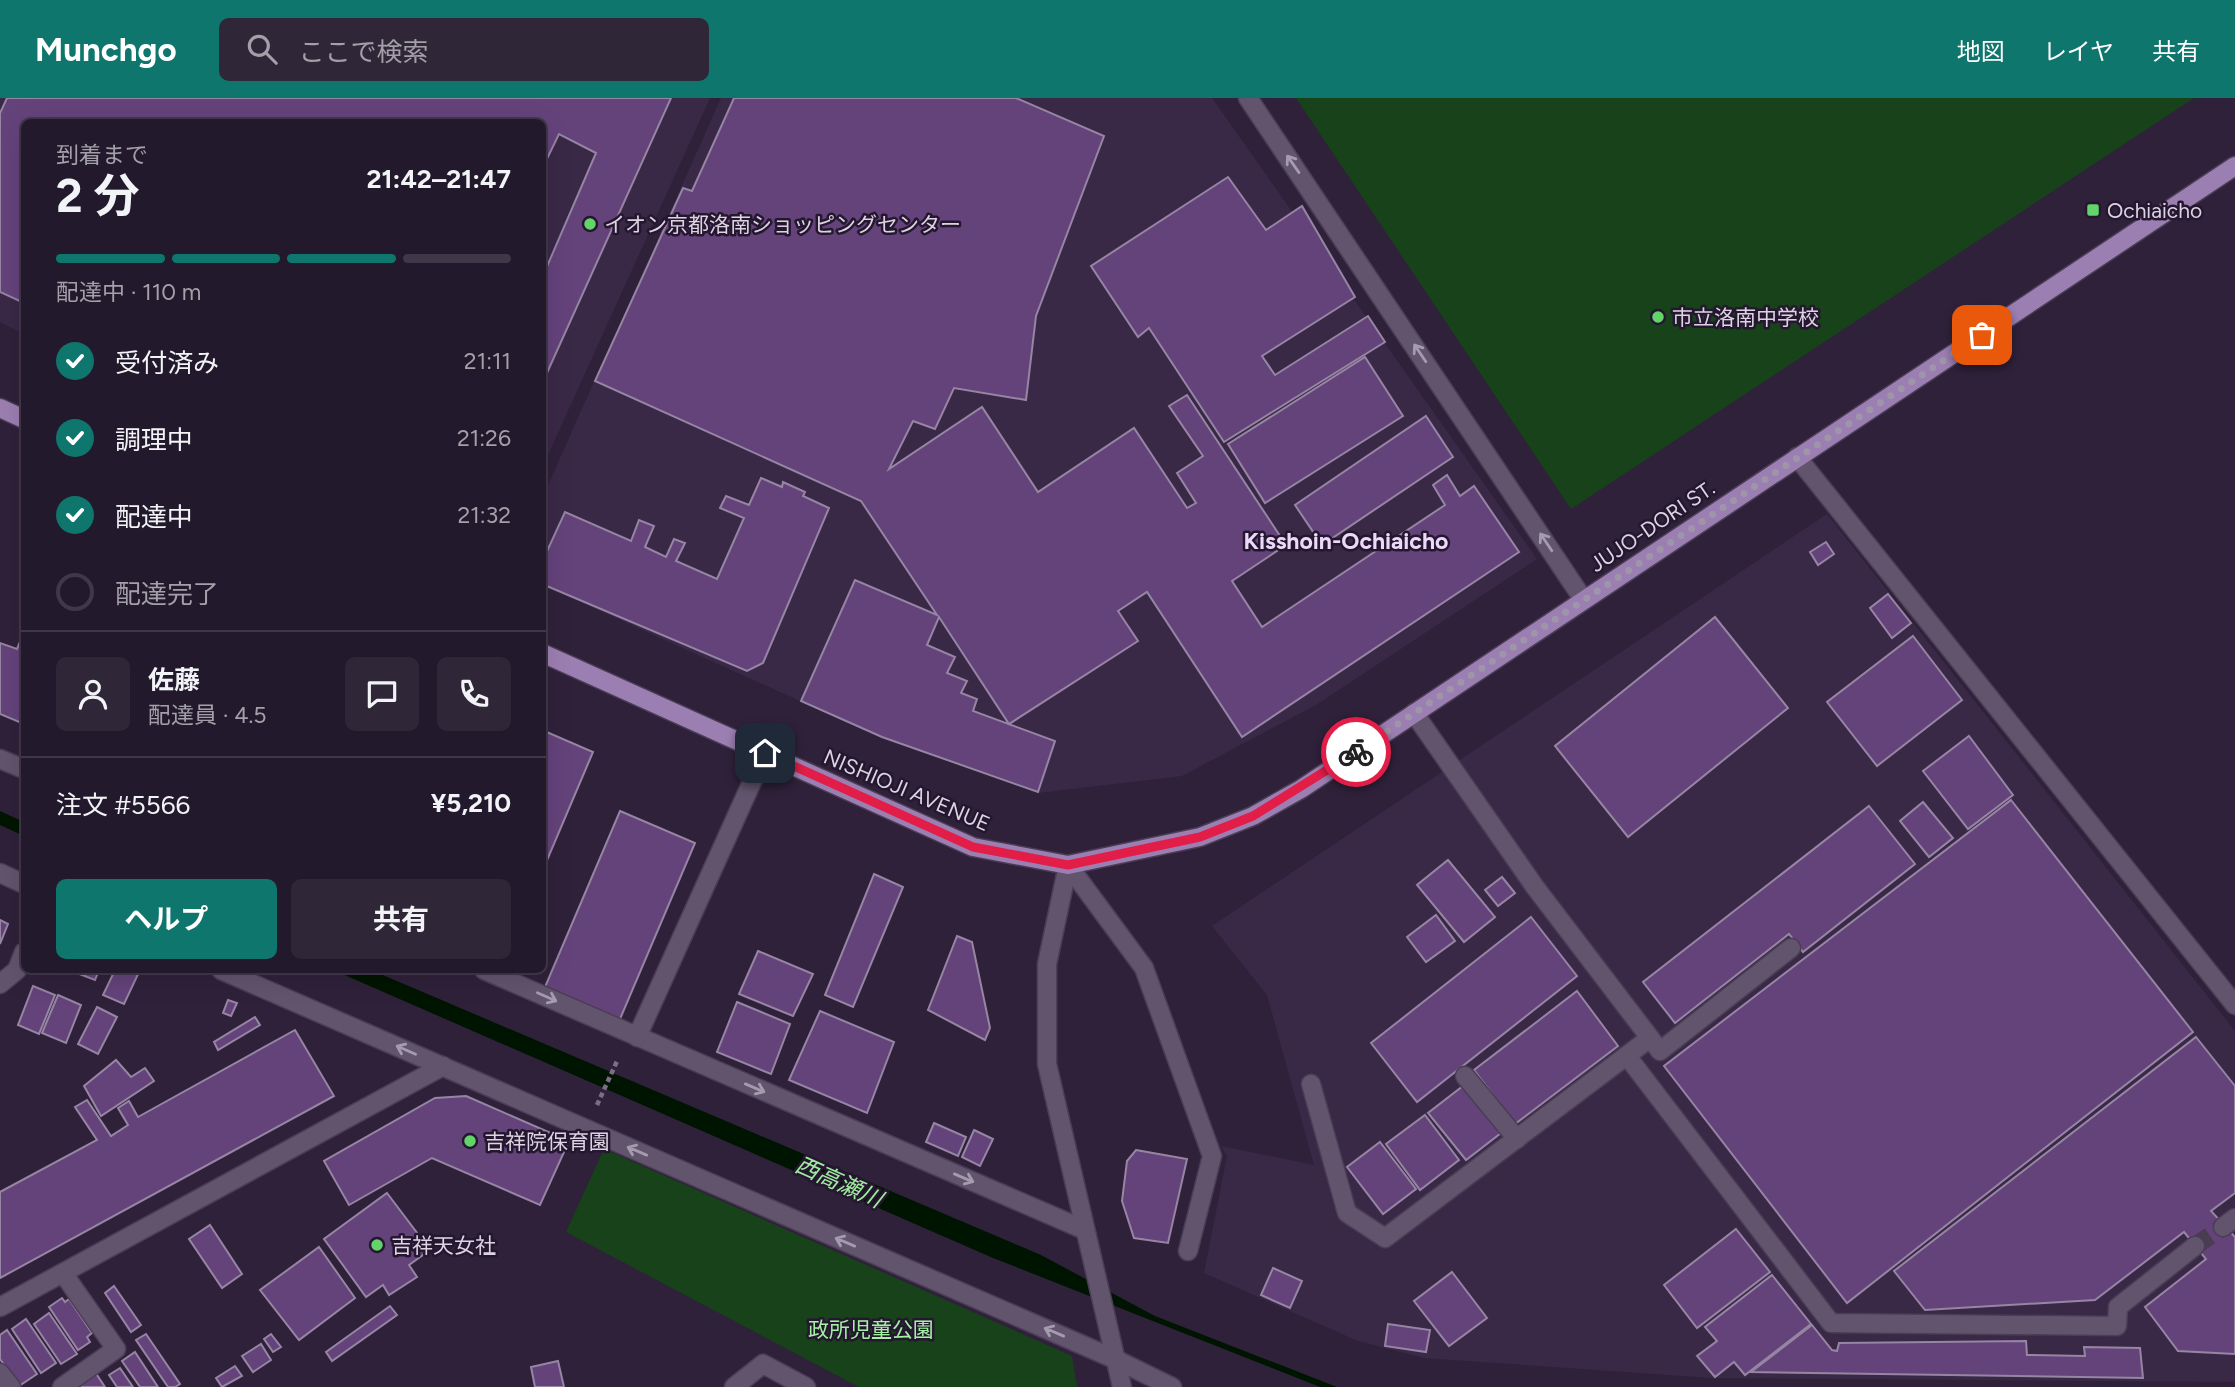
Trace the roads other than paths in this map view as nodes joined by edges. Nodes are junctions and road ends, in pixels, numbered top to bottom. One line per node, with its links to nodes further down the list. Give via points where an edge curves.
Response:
1 (1248, 98): 6 (street, one-way to 1)
2 (2235, 166): 5 (main road, JUJO-DORI ST.)
3 (0, 408): 4 (main road)
4 (21, 418)
5 (1797, 457): 6 (main road, JUJO-DORI ST.); 20 (street)
6 (1583, 599): 8 (main road, JUJO-DORI ST.)
7 (546, 655): 9 (main road, NISHIOJI AVENUE)
8 (1414, 713): 12 (main road, JUJO-DORI ST., via 1253,816 1200,837); 22 (street, via 1535,887)
9 (765, 753): 12 (main road, NISHIOJI AVENUE, via 973,847); 21 (street)
10 (0, 759): 11 (street)
11 (21, 768)
12 (1068, 865): 28 (street, via 1047,964 1044,1024 1047,1064); 30 (street, via 1144,968 1212,1156)
13 (0, 873): 14 (street)
14 (21, 883)
15 (1791, 948): 22 (street, via 1660,1051)
16 (21, 960): 19 (street, via 17,970)
17 (228, 973): 24 (street, one-way to 17)
18 (491, 973): 21 (street, one-way to 21)
19 (0, 984)
20 (2235, 1005)
21 (637, 1037): 28 (street, one-way to 28)
22 (1650, 1038): 23 (street)
23 (1627, 1056): 27 (street); 29 (street, via 1831,1323 2118,1326 2118,1307)
24 (443, 1066): 31 (street); 33 (street, one-way to 24)
25 (1465, 1076): 27 (street)
26 (1311, 1084): 27 (street, via 1347,1213 1385,1238)
27 (1517, 1139)
28 (1086, 1237): 33 (street)
29 (2195, 1246)
30 (1188, 1251)
31 (63, 1273): 32 (street); 36 (street, via 116,1349)
32 (0, 1307)
33 (1114, 1351): 39 (street); 40 (street)
34 (0, 1373): 35 (street)
35 (10, 1387)
36 (61, 1387)
37 (734, 1387): 38 (street, via 763,1364)
38 (806, 1387)
39 (1122, 1387)
40 (1172, 1387)

